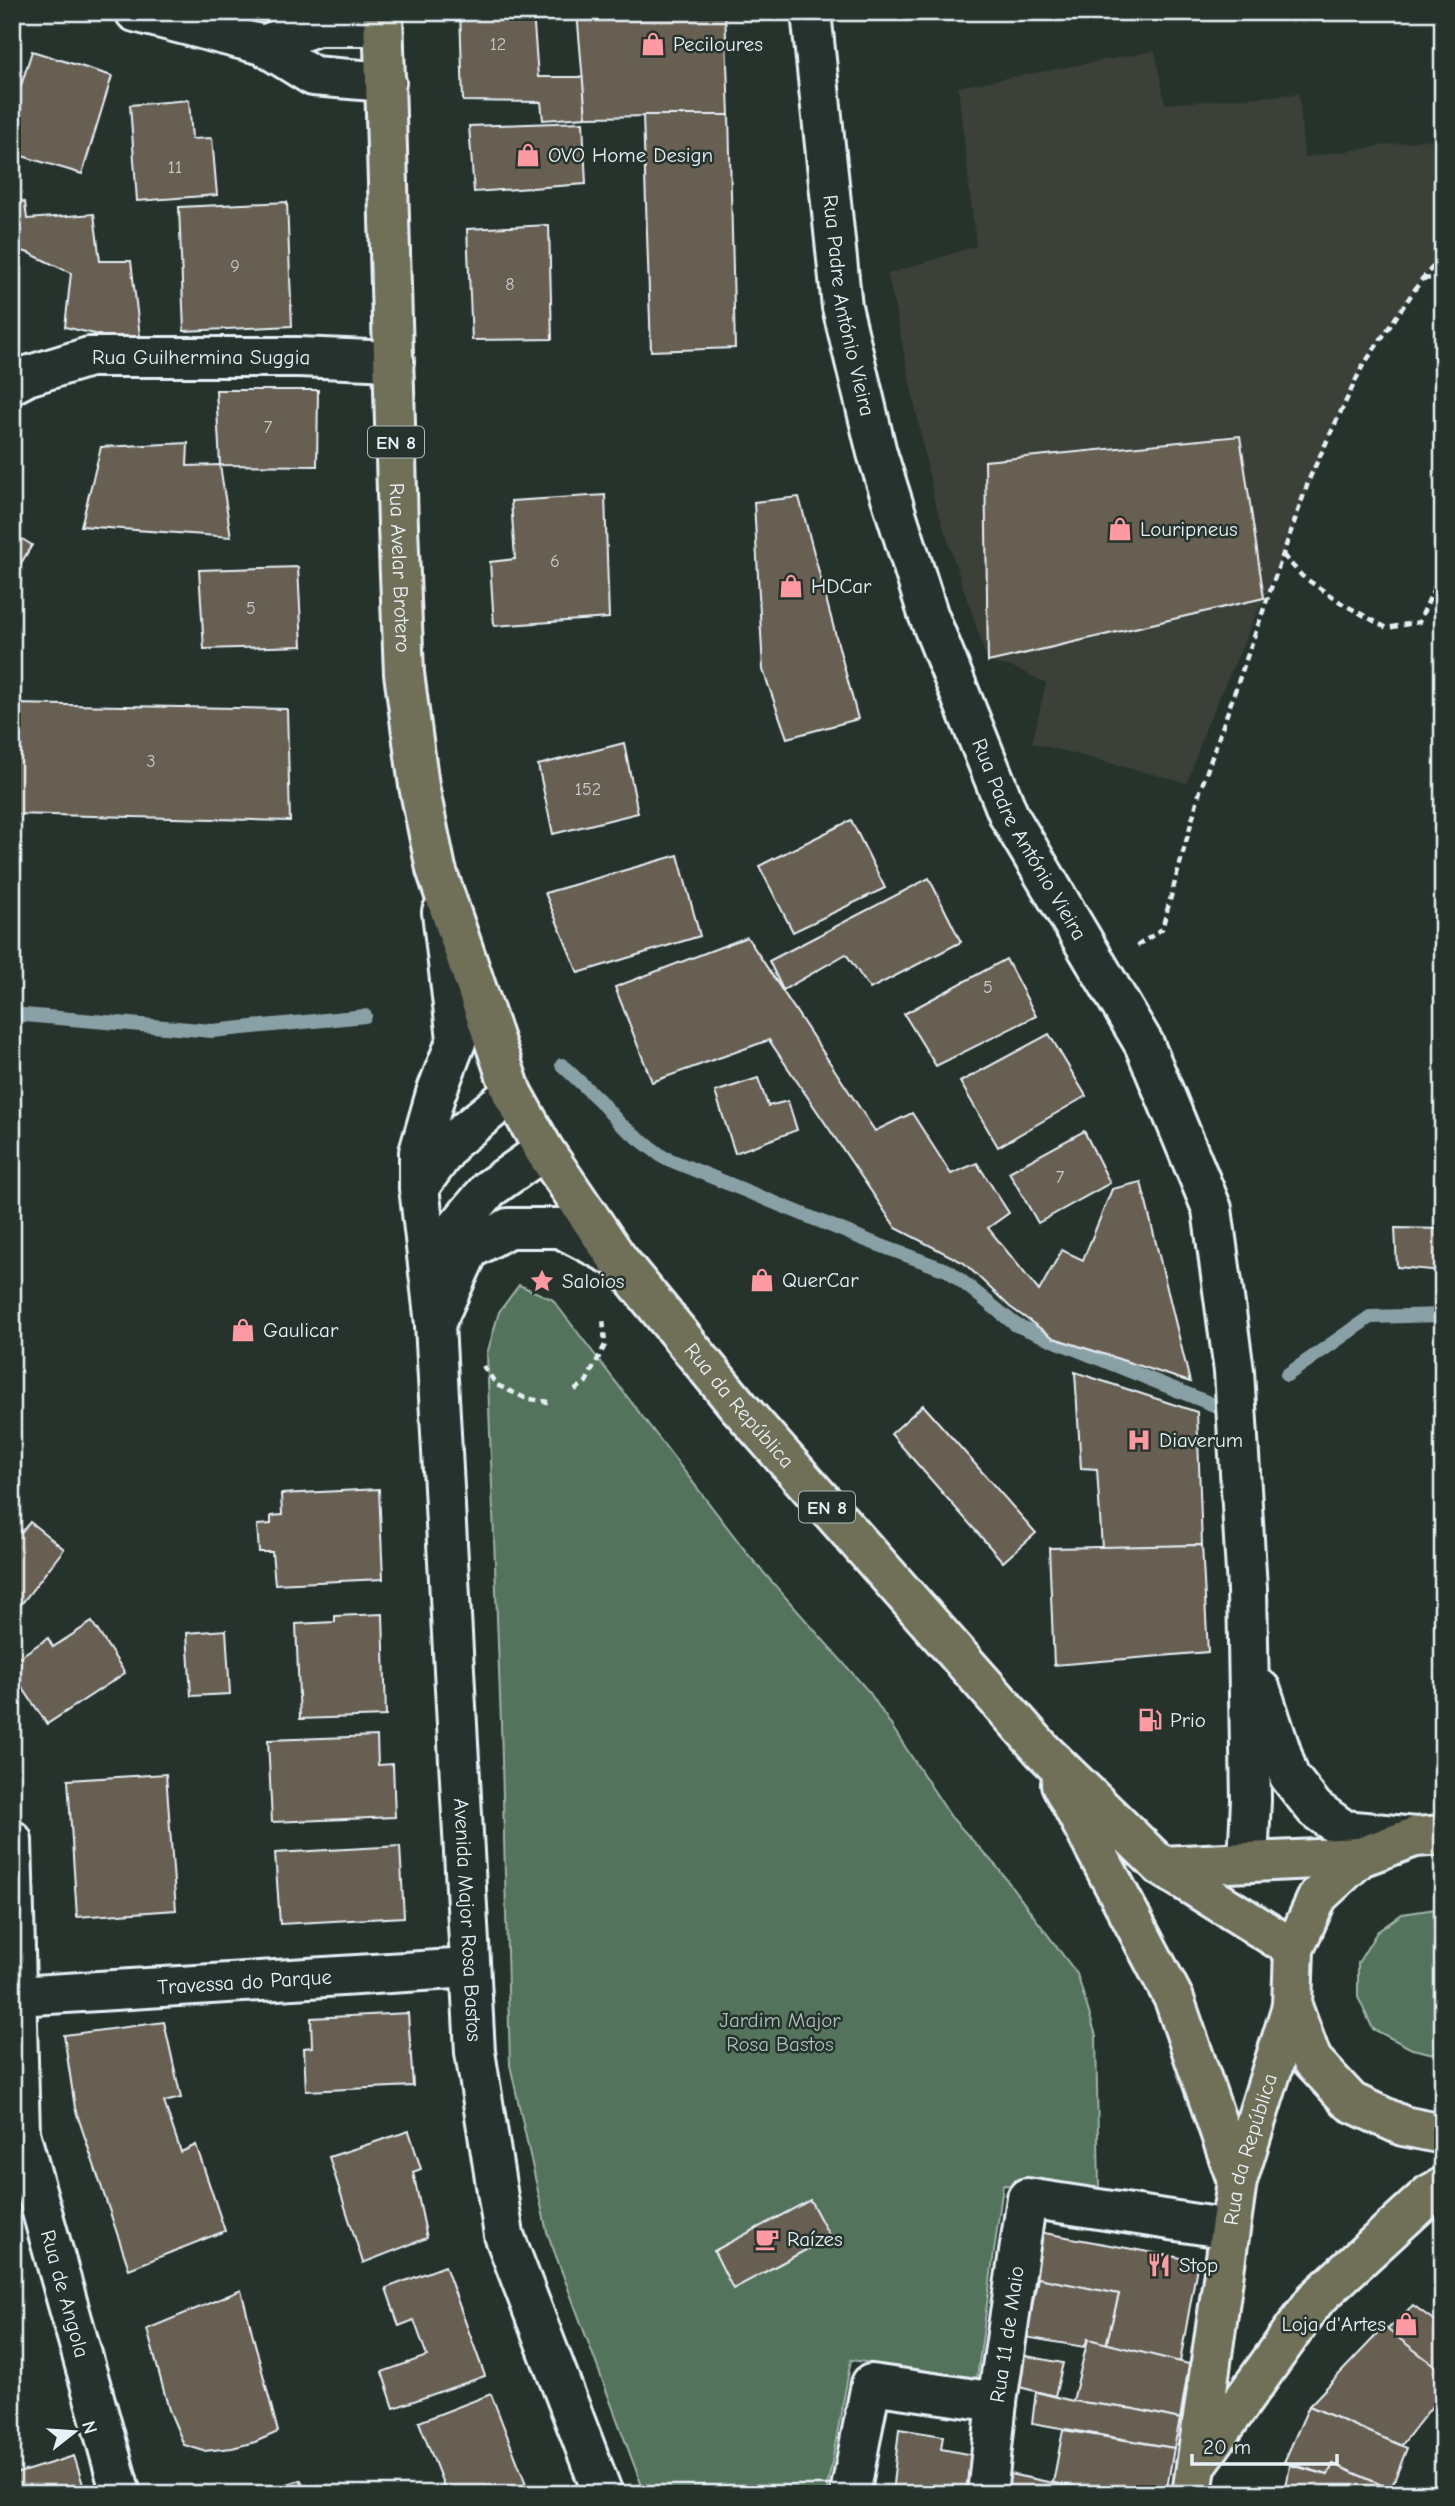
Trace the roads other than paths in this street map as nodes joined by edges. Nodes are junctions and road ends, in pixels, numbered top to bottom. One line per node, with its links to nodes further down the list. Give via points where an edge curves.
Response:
1 (135, 12): 4 (street)
2 (811, 12): 14 (street, Rua Padre António Vieira, via 842,307 877,453 928,614 1009,816 1144,1044 1212,1209 1234,1371)
3 (383, 19): 4 (street, via 317,26); 5 (main road, Rua Avelar Brotero / EN 8)
4 (263, 45): 5 (street, via 313,76)
5 (386, 82): 6 (main road, Rua Avelar Brotero / EN 8)
6 (394, 361): 7 (street, Rua Guilhermina Suggia, via 89,357); 8 (main road, Rua Avelar Brotero / EN 8, via 404,673)
7 (12, 384)
8 (436, 869): 9 (main road, Rua da República / EN 8); 11 (street, via 457,1039 419,1152)
9 (512, 1093): 10 (main road, Rua da República); 11 (street, via 453,1141)
10 (544, 1150): 12 (main road, Rua da República / EN 8); 13 (street, via 489,1189 443,1244)
11 (419, 1187): 13 (street)
12 (617, 1258): 13 (street, via 560,1228 508,1228 469,1250); 15 (main road, Rua da República / EN 8, via 739,1407)
13 (435, 1324): 22 (street, Avenida Major Rosa Bastos)
14 (1250, 1656): 16 (street, Rua Padre António Vieira, via 1289,1776 1315,1809 1344,1830); 19 (street, Rua Padre António Vieira)
15 (1043, 1751): 20 (main road, Rua da República / EN 8); 26 (main road, via 1174,1999)
16 (1429, 1836): 18 (main road)
17 (12, 1840): 23 (street, Rua de Angola)
18 (1360, 1857): 19 (main road); 21 (main road, via 1318,1896)
19 (1248, 1862): 20 (main road)
20 (1161, 1866): 21 (main road, Rua da República)
21 (1294, 1949): 24 (main road)
22 (470, 1968): 23 (street, Travessa do Parque); 32 (street, Avenida Major Rosa Bastos, via 475,2052 504,2235)
23 (17, 1996): 31 (street, Rua de Angola, via 20,2133)
24 (1292, 2006): 25 (main road, via 1312,2060 1351,2102 1403,2126); 26 (main road, Rua da República)
25 (1443, 2134)
26 (1237, 2180): 28 (main road, Rua da República)
27 (1443, 2186): 30 (main road, Rua da República, via 1315,2300)
28 (1229, 2229): 29 (street, Rua 11 de Maio, via 1027,2198); 30 (main road, Rua da República)
29 (997, 2402): 33 (street, Rua 11 de Maio, via 871,2385); 34 (street)
30 (1195, 2479)
31 (121, 2494)
32 (603, 2494)
33 (850, 2494)
34 (987, 2494)

